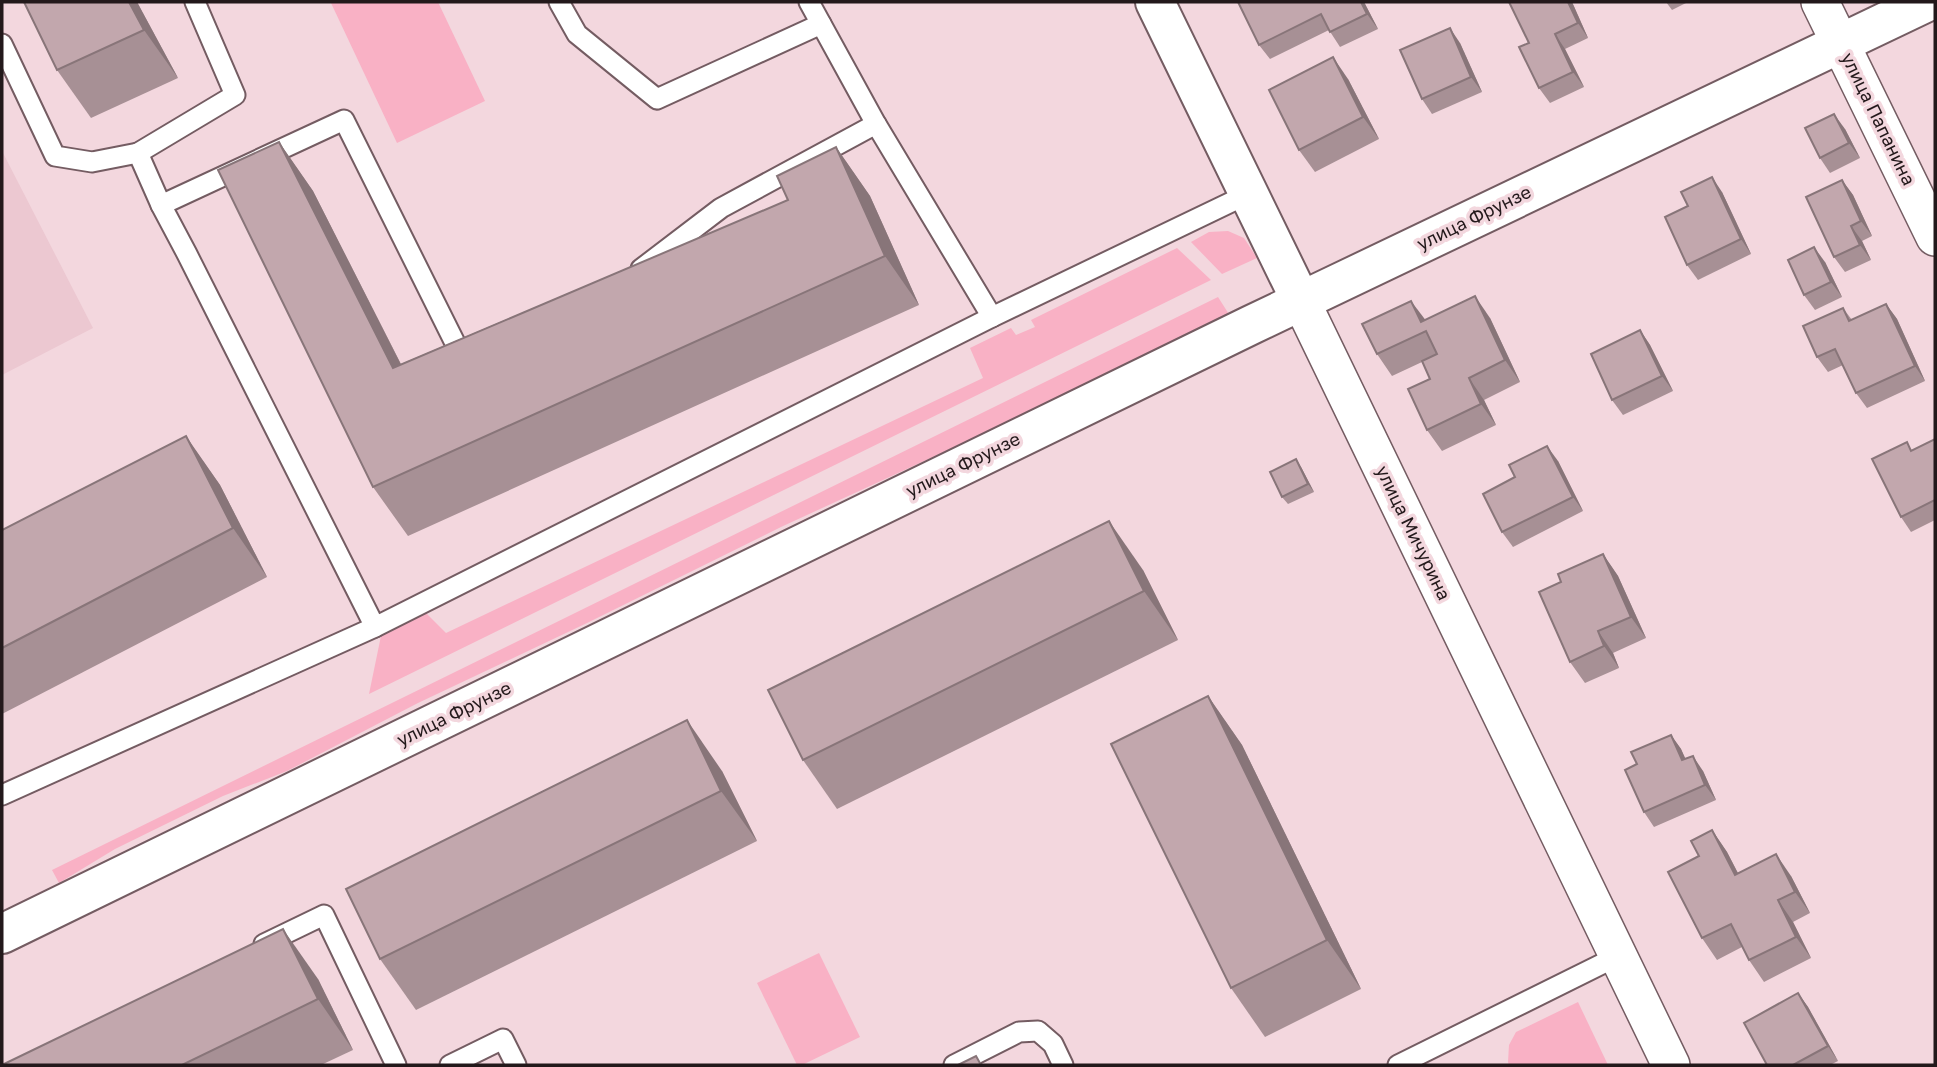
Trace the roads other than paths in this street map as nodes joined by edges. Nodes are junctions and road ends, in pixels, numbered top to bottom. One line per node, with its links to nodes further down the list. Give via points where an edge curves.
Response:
1 (195, 2): 11 (lane, via 235,96)
2 (559, 2): 7 (lane, via 577,33 657,99)
3 (809, 2): 7 (lane)
4 (1155, 2): 12 (main road, улица Мичурина)
5 (1819, 2): 8 (street, улица Папанина)
6 (1927, 2): 8 (main road, улица Фрунзе)
7 (821, 24): 10 (lane)
8 (1840, 43): 14 (street, улица Папанина); 16 (main road, улица Фрунзе)
9 (2, 44): 11 (lane, via 55,156 92,162)
10 (876, 124): 15 (lane, via 721,208); 17 (lane)
11 (138, 153): 13 (lane)
12 (1248, 194): 16 (main road, улица Мичурина); 17 (lane)
13 (161, 205): 18 (lane, via 344,120 462,357); 19 (lane)
14 (1935, 237)
15 (628, 275)
16 (1301, 301): 21 (main road, улица Фрунзе); 23 (street, улица Мичурина)
17 (992, 317): 19 (lane)
18 (485, 345)
19 (375, 627): 20 (lane)
20 (2, 795)
21 (2, 934)
22 (249, 951): 24 (lane, via 324,915)
23 (1618, 956): 29 (lane); 30 (street, улица Мичурина)
24 (396, 1065)
25 (450, 1065): 26 (lane, via 503,1039)
26 (516, 1065)
27 (954, 1065): 28 (lane, via 1018,1032 1038,1031 1053,1044)
28 (1063, 1065)
29 (1398, 1065)
30 (1671, 1065)

